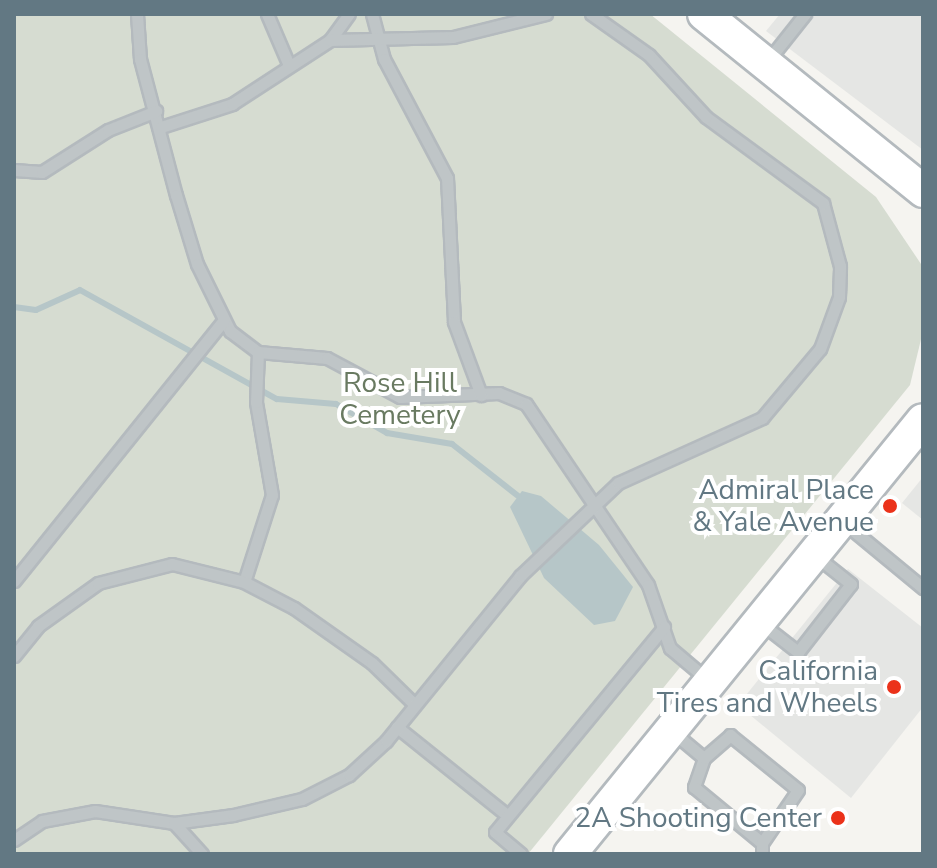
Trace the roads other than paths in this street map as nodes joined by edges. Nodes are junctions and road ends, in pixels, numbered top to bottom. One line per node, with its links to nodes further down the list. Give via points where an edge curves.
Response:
1 (137, 14): 13 (lane)
2 (267, 14): 11 (lane)
3 (349, 14): 10 (lane)
4 (372, 14): 9 (lane)
5 (546, 14): 9 (lane, via 477,33)
6 (591, 14): 21 (lane, via 649,55 706,117 810,189 832,219 840,266 832,322 779,403 741,429 633,472)
7 (704, 14): 12 (main road)
8 (805, 14): 12 (lane)
9 (378, 39): 10 (lane); 19 (lane, via 447,178 454,322)
10 (330, 40): 11 (lane)
11 (288, 63): 14 (lane, via 232,104)
12 (765, 63): 16 (main road)
13 (156, 111): 14 (lane); 15 (lane, via 108,130 42,172)
14 (161, 127): 17 (lane, via 197,264)
15 (14, 170)
16 (923, 191)
17 (223, 321): 18 (lane); 24 (lane)
18 (258, 352): 19 (lane, via 327,358 400,397); 25 (lane, via 256,402 272,495)
19 (481, 395): 21 (lane, via 514,396 538,413)
20 (923, 420): 22 (main road)
21 (591, 508): 28 (lane, via 648,585); 31 (lane, via 528,568)
22 (841, 520): 23 (main road); 26 (lane)
23 (813, 554): 27 (main road); 27 (lane, via 851,584 798,652)
24 (14, 581)
25 (244, 582): 29 (lane, via 172,564 125,571 56,611); 31 (lane, via 340,637)
26 (923, 588)
27 (758, 622): 30 (main road)
28 (664, 627): 30 (lane, via 670,648); 35 (lane)
29 (14, 656)
30 (709, 682): 33 (main road)
31 (415, 705): 32 (lane)
32 (397, 727): 35 (lane); 36 (lane, via 349,775 302,799)
33 (670, 730): 34 (lane); 41 (main road)
34 (704, 758): 38 (lane, via 694,787); 38 (lane, via 730,735 798,790)
35 (508, 816): 40 (lane, via 495,832)
36 (174, 823): 37 (lane, via 83,812 42,821); 39 (lane)
37 (14, 840)
38 (762, 848)
39 (202, 854)
40 (521, 854)
41 (570, 854)

